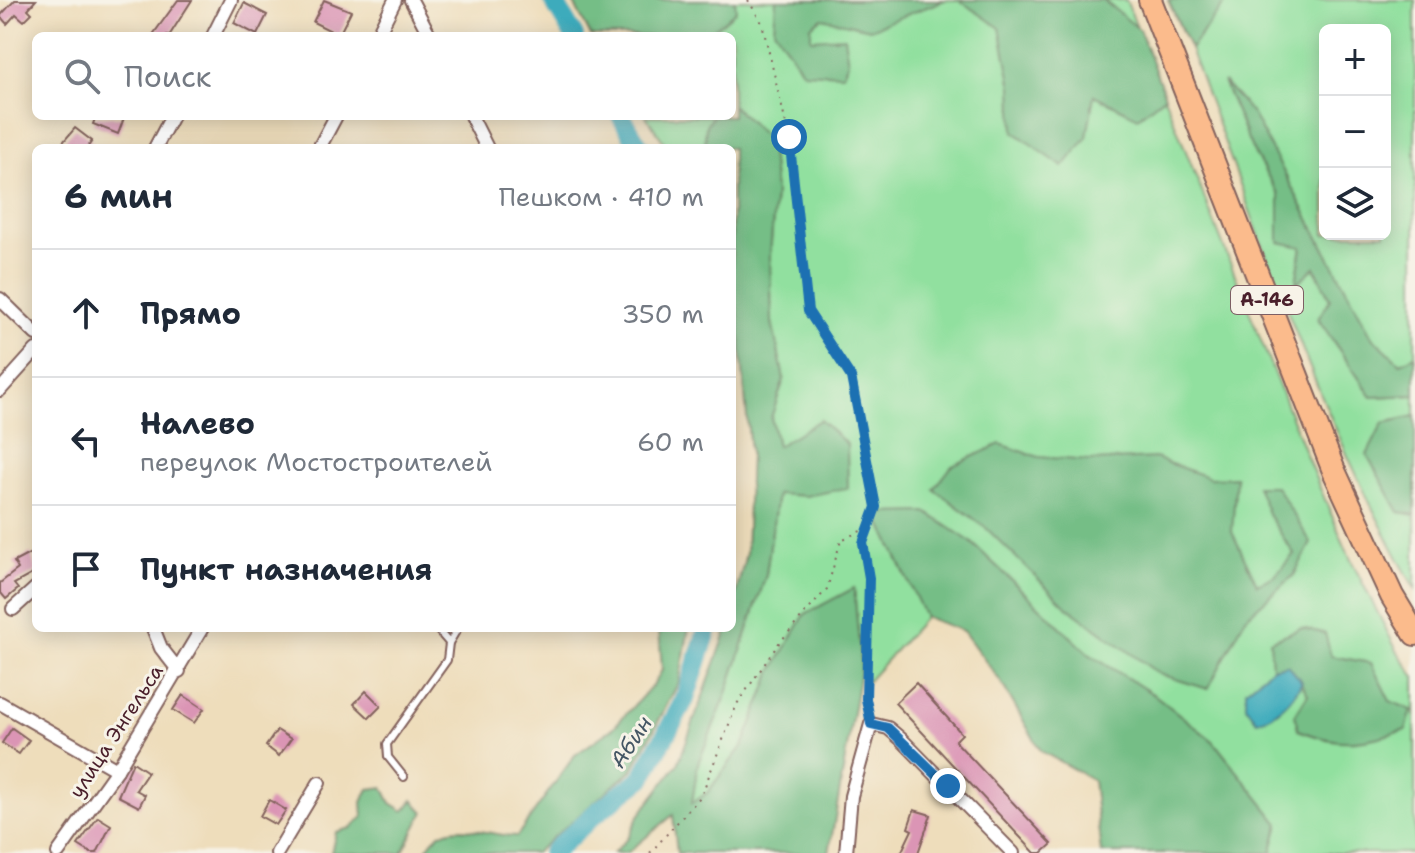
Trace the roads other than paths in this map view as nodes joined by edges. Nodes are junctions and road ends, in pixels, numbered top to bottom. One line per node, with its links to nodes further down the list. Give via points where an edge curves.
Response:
1 (231, 0): 5 (street)
2 (395, 0): 6 (street)
3 (411, 0): 7 (street)
4 (1150, 0): 24 (highway, А-146, via 1334,471)
5 (215, 32)
6 (379, 32)
7 (428, 32)
8 (170, 120): 11 (street)
9 (334, 120): 12 (street)
10 (473, 120): 13 (street)
11 (157, 144)
12 (321, 144)
13 (485, 144)
14 (0, 299): 15 (street)
15 (32, 330)
16 (32, 355): 17 (street)
17 (0, 390)
18 (32, 592): 19 (street)
19 (13, 609)
20 (155, 632): 26 (street)
21 (200, 632): 26 (street, улица Энгельса)
22 (439, 632): 25 (lane)
23 (456, 632): 25 (lane)
24 (1415, 634)
25 (449, 643): 29 (lane, via 447,660 387,744 388,757)
26 (179, 671): 28 (street, улица Энгельса)
27 (0, 703): 28 (street)
28 (117, 770): 31 (street, улица Энгельса)
29 (404, 777)
30 (319, 783): 32 (street)
31 (58, 853)
32 (277, 853)
33 (846, 853): 34 (street, via 851,796 871,724 888,728)
34 (1013, 853)

